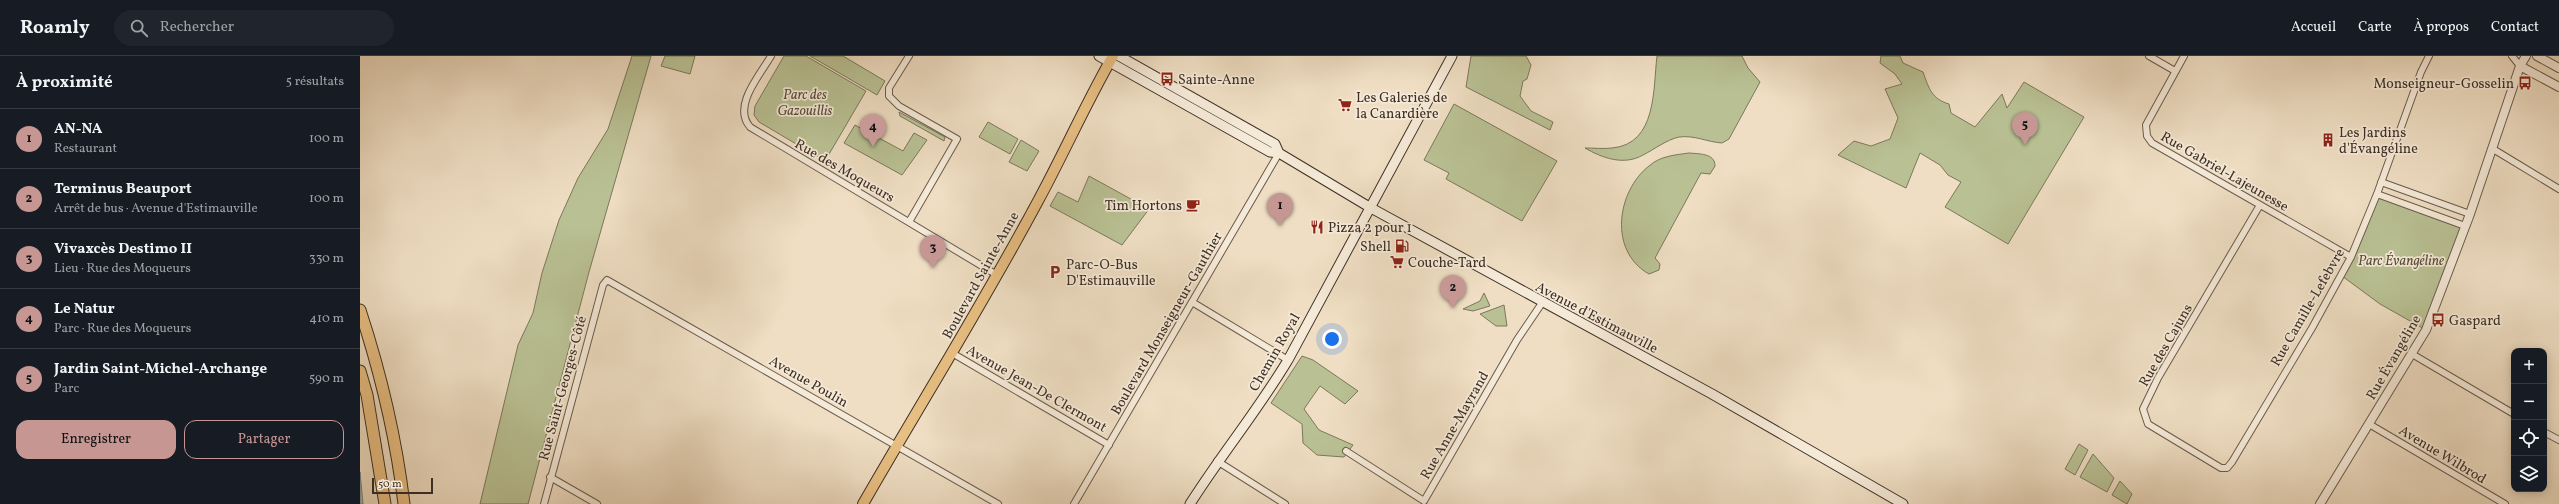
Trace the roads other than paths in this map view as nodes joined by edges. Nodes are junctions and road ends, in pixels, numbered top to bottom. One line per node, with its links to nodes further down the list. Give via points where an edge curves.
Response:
1 (771, 56): 25 (street, Rue des Moqueurs, via 745,102 743,112 748,125)
2 (909, 56): 25 (street, via 889,88 889,96 899,106 957,139)
3 (1098, 56): 12 (main road, Avenue d'Estimauville)
4 (1119, 56): 18 (main road, Avenue d'Estimauville, via 1276,144)
5 (1452, 56): 23 (main road, Chemin Royal)
6 (2149, 56): 15 (street)
7 (2184, 56): 15 (street, Rue Gabriel-Lajeunesse)
8 (2429, 56): 19 (street, Rue Camille-Lefebvre)
9 (2512, 56): 13 (street)
10 (2526, 56): 13 (street, Rue Évangéline)
11 (2537, 56): 14 (street)
12 (1111, 59): 18 (main road, Avenue d'Estimauville, via 1270,152); 28 (main road, Boulevard Sainte-Anne, via 1056,162 1039,200)
13 (2520, 66): 16 (street); 17 (street, Rue Évangéline)
14 (2559, 68)
15 (2175, 71): 22 (street, Rue Gabriel-Lajeunesse, via 2146,125 2147,136 2152,143)
16 (2559, 88)
17 (2493, 149): 20 (street); 24 (street, Rue Évangéline)
18 (1279, 153): 23 (main road, Avenue d'Estimauville); 30 (street, Boulevard Monseigneur-Gauthier)
19 (2381, 182): 21 (street, Rue Camille-Lefebvre); 24 (street)
20 (2559, 188)
21 (2377, 194): 26 (street); 27 (street, Rue Camille-Lefebvre)
22 (2260, 205): 27 (street, Rue Gabriel-Lajeunesse); 45 (street, Rue des Cajuns, via 2158,378 2143,409 2148,424)
23 (1371, 208): 31 (main road, Avenue d'Estimauville); 35 (main road, Chemin Royal)
24 (2470, 214): 26 (street, Rue Évangéline)
25 (909, 222): 28 (street, Rue des Moqueurs)
26 (2465, 226): 34 (street, Rue Évangéline, via 2431,316)
27 (2351, 257): 45 (street, Rue Camille-Lefebvre, via 2232,462 2227,468)
28 (996, 275): 33 (main road, Boulevard Sainte-Anne)
29 (607, 280): 41 (street, Avenue Poulin); 46 (street, Rue Saint-Georges-Côté, via 602,285)
30 (1192, 302): 35 (street); 42 (street, Boulevard Monseigneur-Gauthier)
31 (1542, 303): 43 (street, Rue Anne-Mayrand, via 1517,340 1424,501); 56 (main road, Avenue d'Estimauville, via 1712,394)
32 (360, 310): 48 (highway, via 385,392 396,444)
33 (952, 353): 41 (main road, Boulevard Sainte-Anne); 42 (street, Avenue Jean-De Clermont)
34 (2412, 354): 37 (street); 38 (street, Rue Évangéline)
35 (1288, 360): 44 (main road, Chemin Royal, via 1269,392)
36 (360, 371): 47 (highway, via 369,403)
37 (2511, 412)
38 (2370, 424): 57 (street, Rue Évangéline); 58 (street, Avenue Wilbrod)
39 (2547, 434): 40 (street)
40 (2559, 440)
41 (897, 445): 51 (main road, Boulevard Sainte-Anne); 52 (street, Avenue Poulin)
42 (1109, 445): 53 (street, Boulevard Monseigneur-Gauthier)
43 (1346, 451)
44 (1217, 461): 54 (main road, Chemin Royal); 55 (street)
45 (2221, 468)
46 (550, 477): 49 (street, Rue Saint-Georges-Côté); 50 (street)
47 (385, 504)
48 (404, 504)
49 (544, 504)
50 (597, 504)
51 (863, 504)
52 (998, 504)
53 (1074, 504)
54 (1190, 504)
55 (1285, 504)
56 (1903, 504)
57 (2321, 504)
58 (2505, 504)

